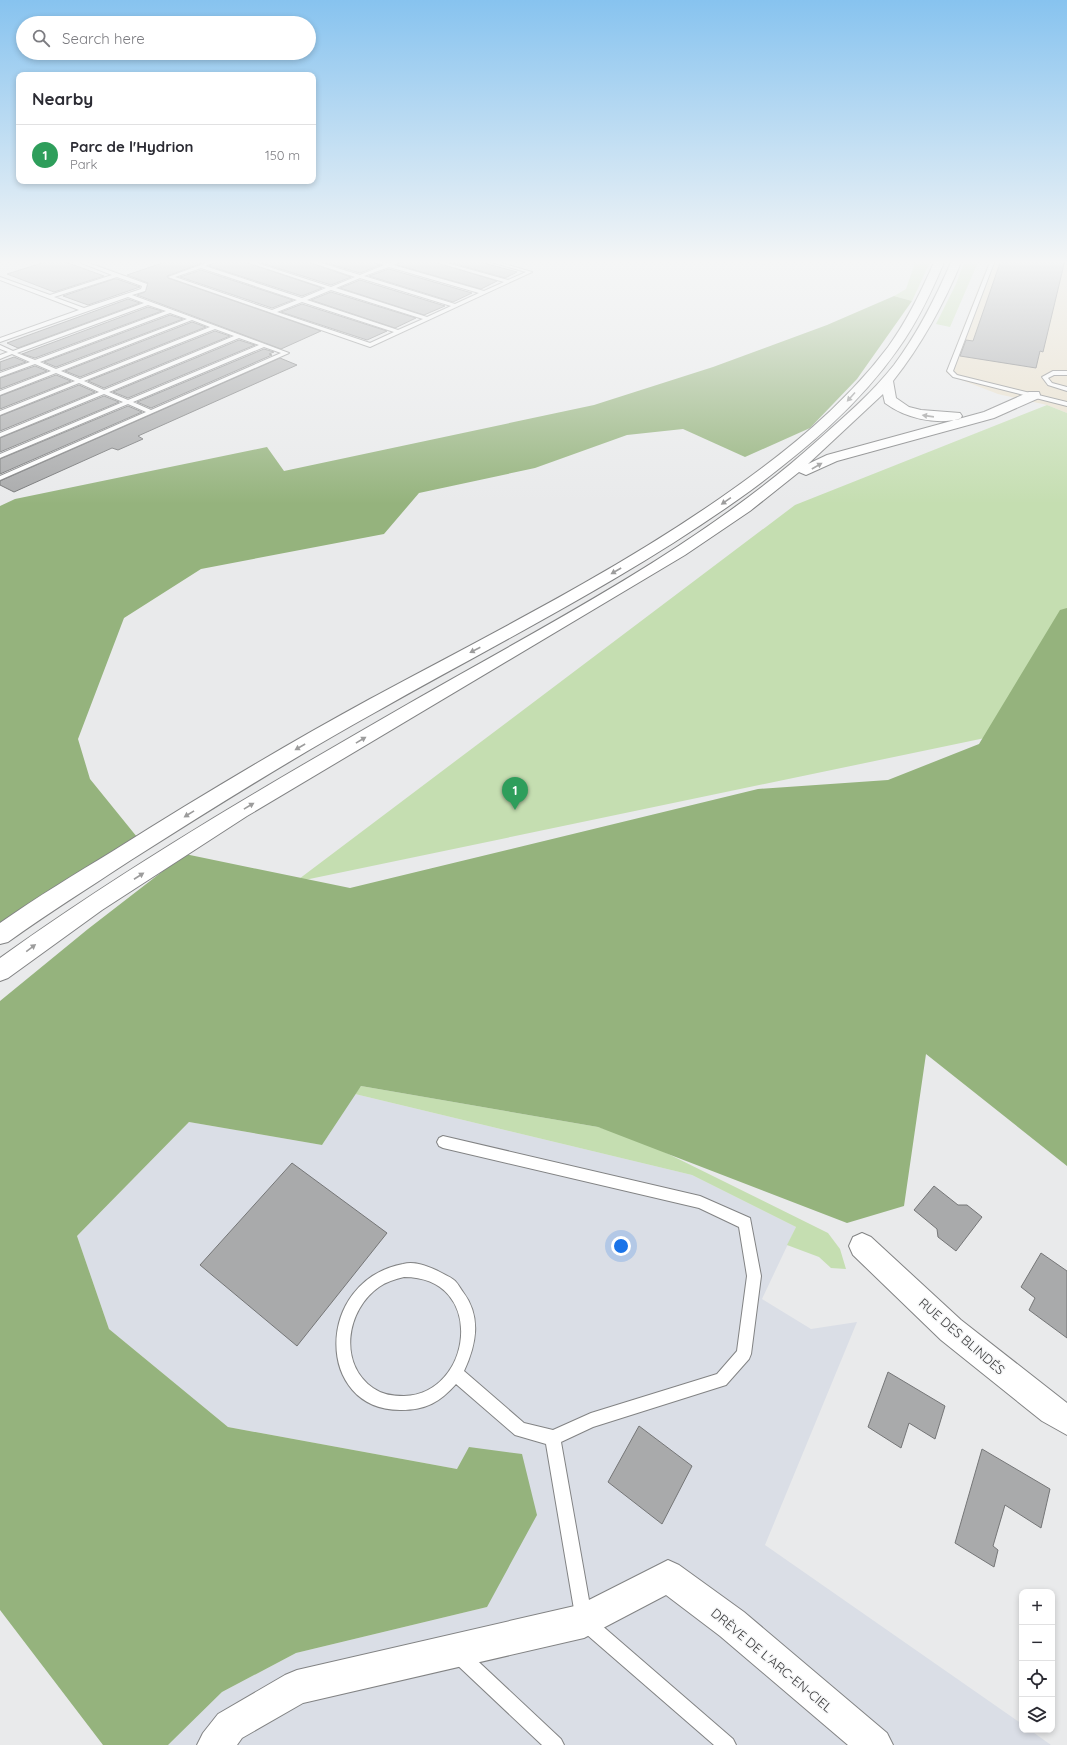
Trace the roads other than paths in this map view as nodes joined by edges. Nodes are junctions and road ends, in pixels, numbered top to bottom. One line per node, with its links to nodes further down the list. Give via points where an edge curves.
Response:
1 (44, 341): 14 (lane)
2 (89, 341): 16 (lane)
3 (133, 341): 17 (lane)
4 (181, 341): 20 (lane)
5 (226, 341): 25 (lane)
6 (253, 341): 12 (lane)
7 (359, 341): 8 (lane, via 370,345)
8 (378, 341)
9 (896, 341): 35 (highway, one-way to 35, via 843,406 804,442 692,525 510,632 364,710 260,770)
10 (914, 341): 21 (highway)
11 (961, 341): 24 (lane, via 950,371 955,376)
12 (263, 345): 27 (lane); 29 (lane, via 286,353)
13 (0, 347): 14 (lane)
14 (13, 353): 15 (lane); 16 (lane)
15 (0, 357)
16 (35, 362): 17 (lane); 19 (lane)
17 (56, 371): 20 (lane); 26 (lane)
18 (1067, 373): 22 (lane, via 1046,375 1045,379)
19 (0, 375)
20 (79, 381): 25 (lane); 30 (lane)
21 (887, 381): 24 (highway, one-way to 21, via 976,412 936,417 915,414 900,408 890,400); 34 (highway, via 827,441)
22 (1050, 384): 23 (lane); 24 (lane)
23 (1067, 389)
24 (1039, 391): 28 (lane); 34 (highway, one-way to 24, via 832,458 989,415)
25 (104, 392): 27 (lane); 31 (lane)
26 (0, 393)
27 (128, 402): 29 (lane); 32 (lane)
28 (1067, 404)
29 (151, 412): 33 (lane)
30 (0, 413)
31 (0, 435)
32 (0, 456)
33 (0, 478)
34 (781, 482): 38 (highway, one-way to 34, via 58,928 225,820 650,572)
35 (138, 846): 36 (highway); 37 (highway, via 60,906)
36 (0, 935)
37 (0, 947)
38 (0, 971)
39 (443, 1142): 43 (lane, via 700,1202 745,1223 754,1276 744,1354 721,1380 591,1420)
40 (862, 1246): 42 (street, RUE DES BLINDÉS, via 951,1330 1052,1411)
41 (456, 1374): 41 (lane, via 466,1354 470,1332 466,1310 457,1292 442,1279 424,1271 404,1270 384,1276 366,1288 352,1305 344,1326 342,1348 347,1370 360,1387 377,1400 398,1404 420,1402 440,1391); 43 (lane, via 520,1430)
42 (1067, 1420)
43 (553, 1438): 44 (lane)
44 (584, 1621): 45 (street); 48 (lane); 49 (street, DRÈVE DE L'ARC-EN-CIEL, via 668,1576 732,1624)
45 (455, 1652): 46 (street, via 297,1687 230,1726); 47 (lane)
46 (215, 1745)
47 (555, 1745)
48 (727, 1745)
49 (875, 1745)

